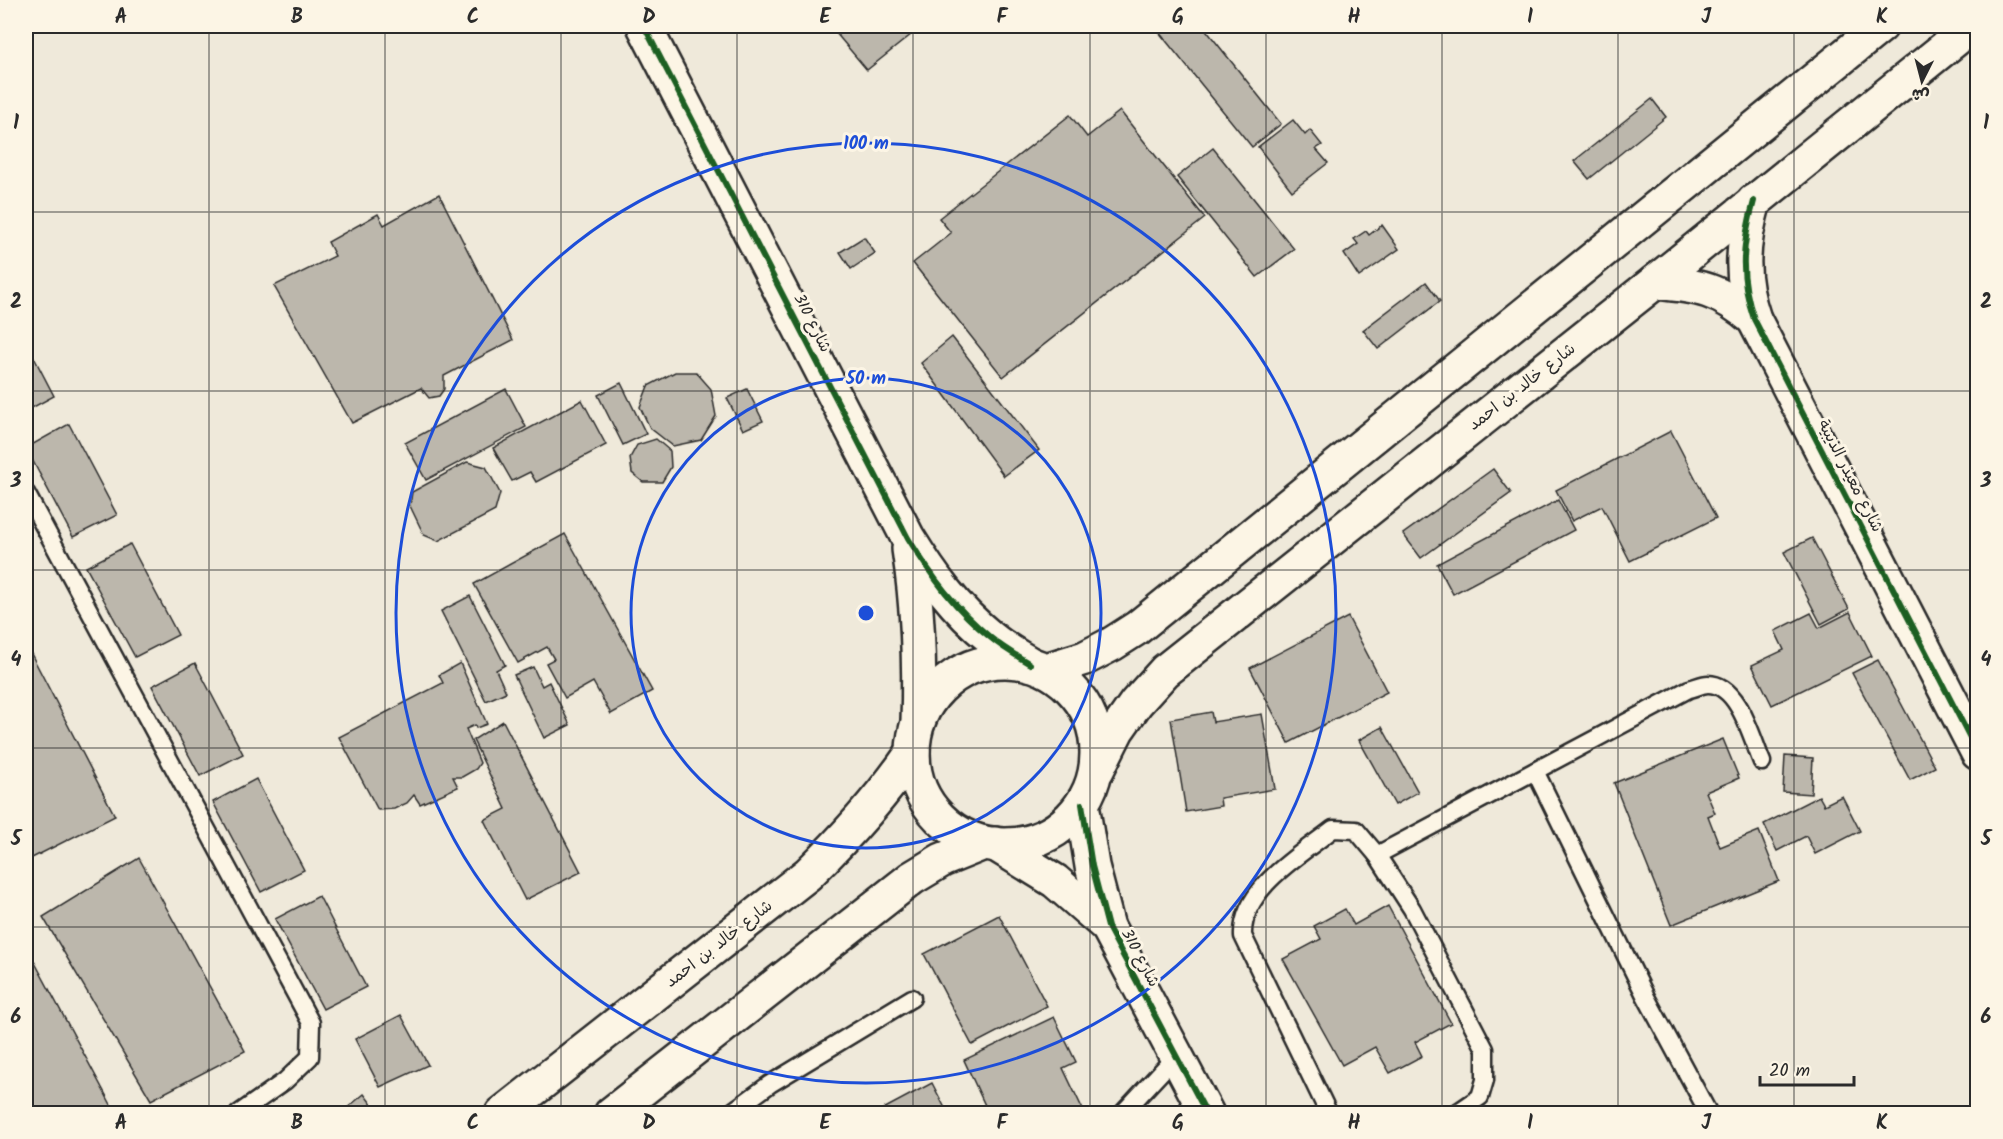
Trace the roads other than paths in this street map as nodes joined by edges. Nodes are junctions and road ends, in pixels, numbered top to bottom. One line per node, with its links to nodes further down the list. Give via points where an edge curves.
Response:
1 (644, 26): 8 (main road, شارع 310)
2 (1881, 26): 9 (main road, via 1137,628 1085,658)
3 (1972, 26): 4 (main road, شارع خالد بن احمد)
4 (1754, 201): 5 (main road, شارع خالد بن احمد); 6 (main road, شارع معيذر الذيبية, via 1742,259 1746,298)
5 (1655, 282): 6 (main road, شارع معيذر الذيبية, via 1699,286 1718,293); 13 (main road, شارع خالد بن احمد, via 1165,671 1136,703)
6 (1754, 318): 11 (main road, شارع معيذر الذيبية)
7 (26, 492): 22 (lane, via 310,1023 310,1057 285,1081)
8 (908, 538): 9 (main road, شارع 310, via 931,576 959,610 993,640); 10 (main road, شارع 310, via 920,677)
9 (1038, 667): 10 (main road, via 1003,661 975,666 950,679 931,698); 13 (main road, via 1066,684 1082,702 1093,723 1098,746)
10 (915, 737): 16 (main road, via 916,777 925,800 941,819 961,833); 23 (main road, شارع خالد بن احمد, via 873,806 808,874)
11 (1977, 753)
12 (1762, 762): 14 (lane, via 1739,706 1727,691 1708,684 1689,689)
13 (1096, 770): 15 (main road)
14 (1535, 771): 17 (lane); 29 (lane, via 1646,997)
15 (1082, 804): 16 (main road, via 1066,823 1044,836 1020,844); 18 (main road, شارع 310, via 1092,866)
16 (989, 843): 18 (main road, شارع 310, via 1055,881); 21 (main road, via 942,860 912,878)
17 (1377, 855): 27 (lane, via 1356,830 1333,829 1269,879 1246,910 1242,924 1243,936); 28 (lane, via 1412,909 1485,1049 1485,1080 1480,1097)
18 (1108, 927): 20 (main road, شارع 310)
19 (912, 998): 24 (lane)
20 (1176, 1056): 25 (lane); 26 (main road, شارع 310)
21 (621, 1109)
22 (238, 1113)
23 (502, 1113)
24 (729, 1113)
25 (1122, 1113)
26 (1207, 1113)
27 (1329, 1113)
28 (1455, 1113)
29 (1709, 1113)

